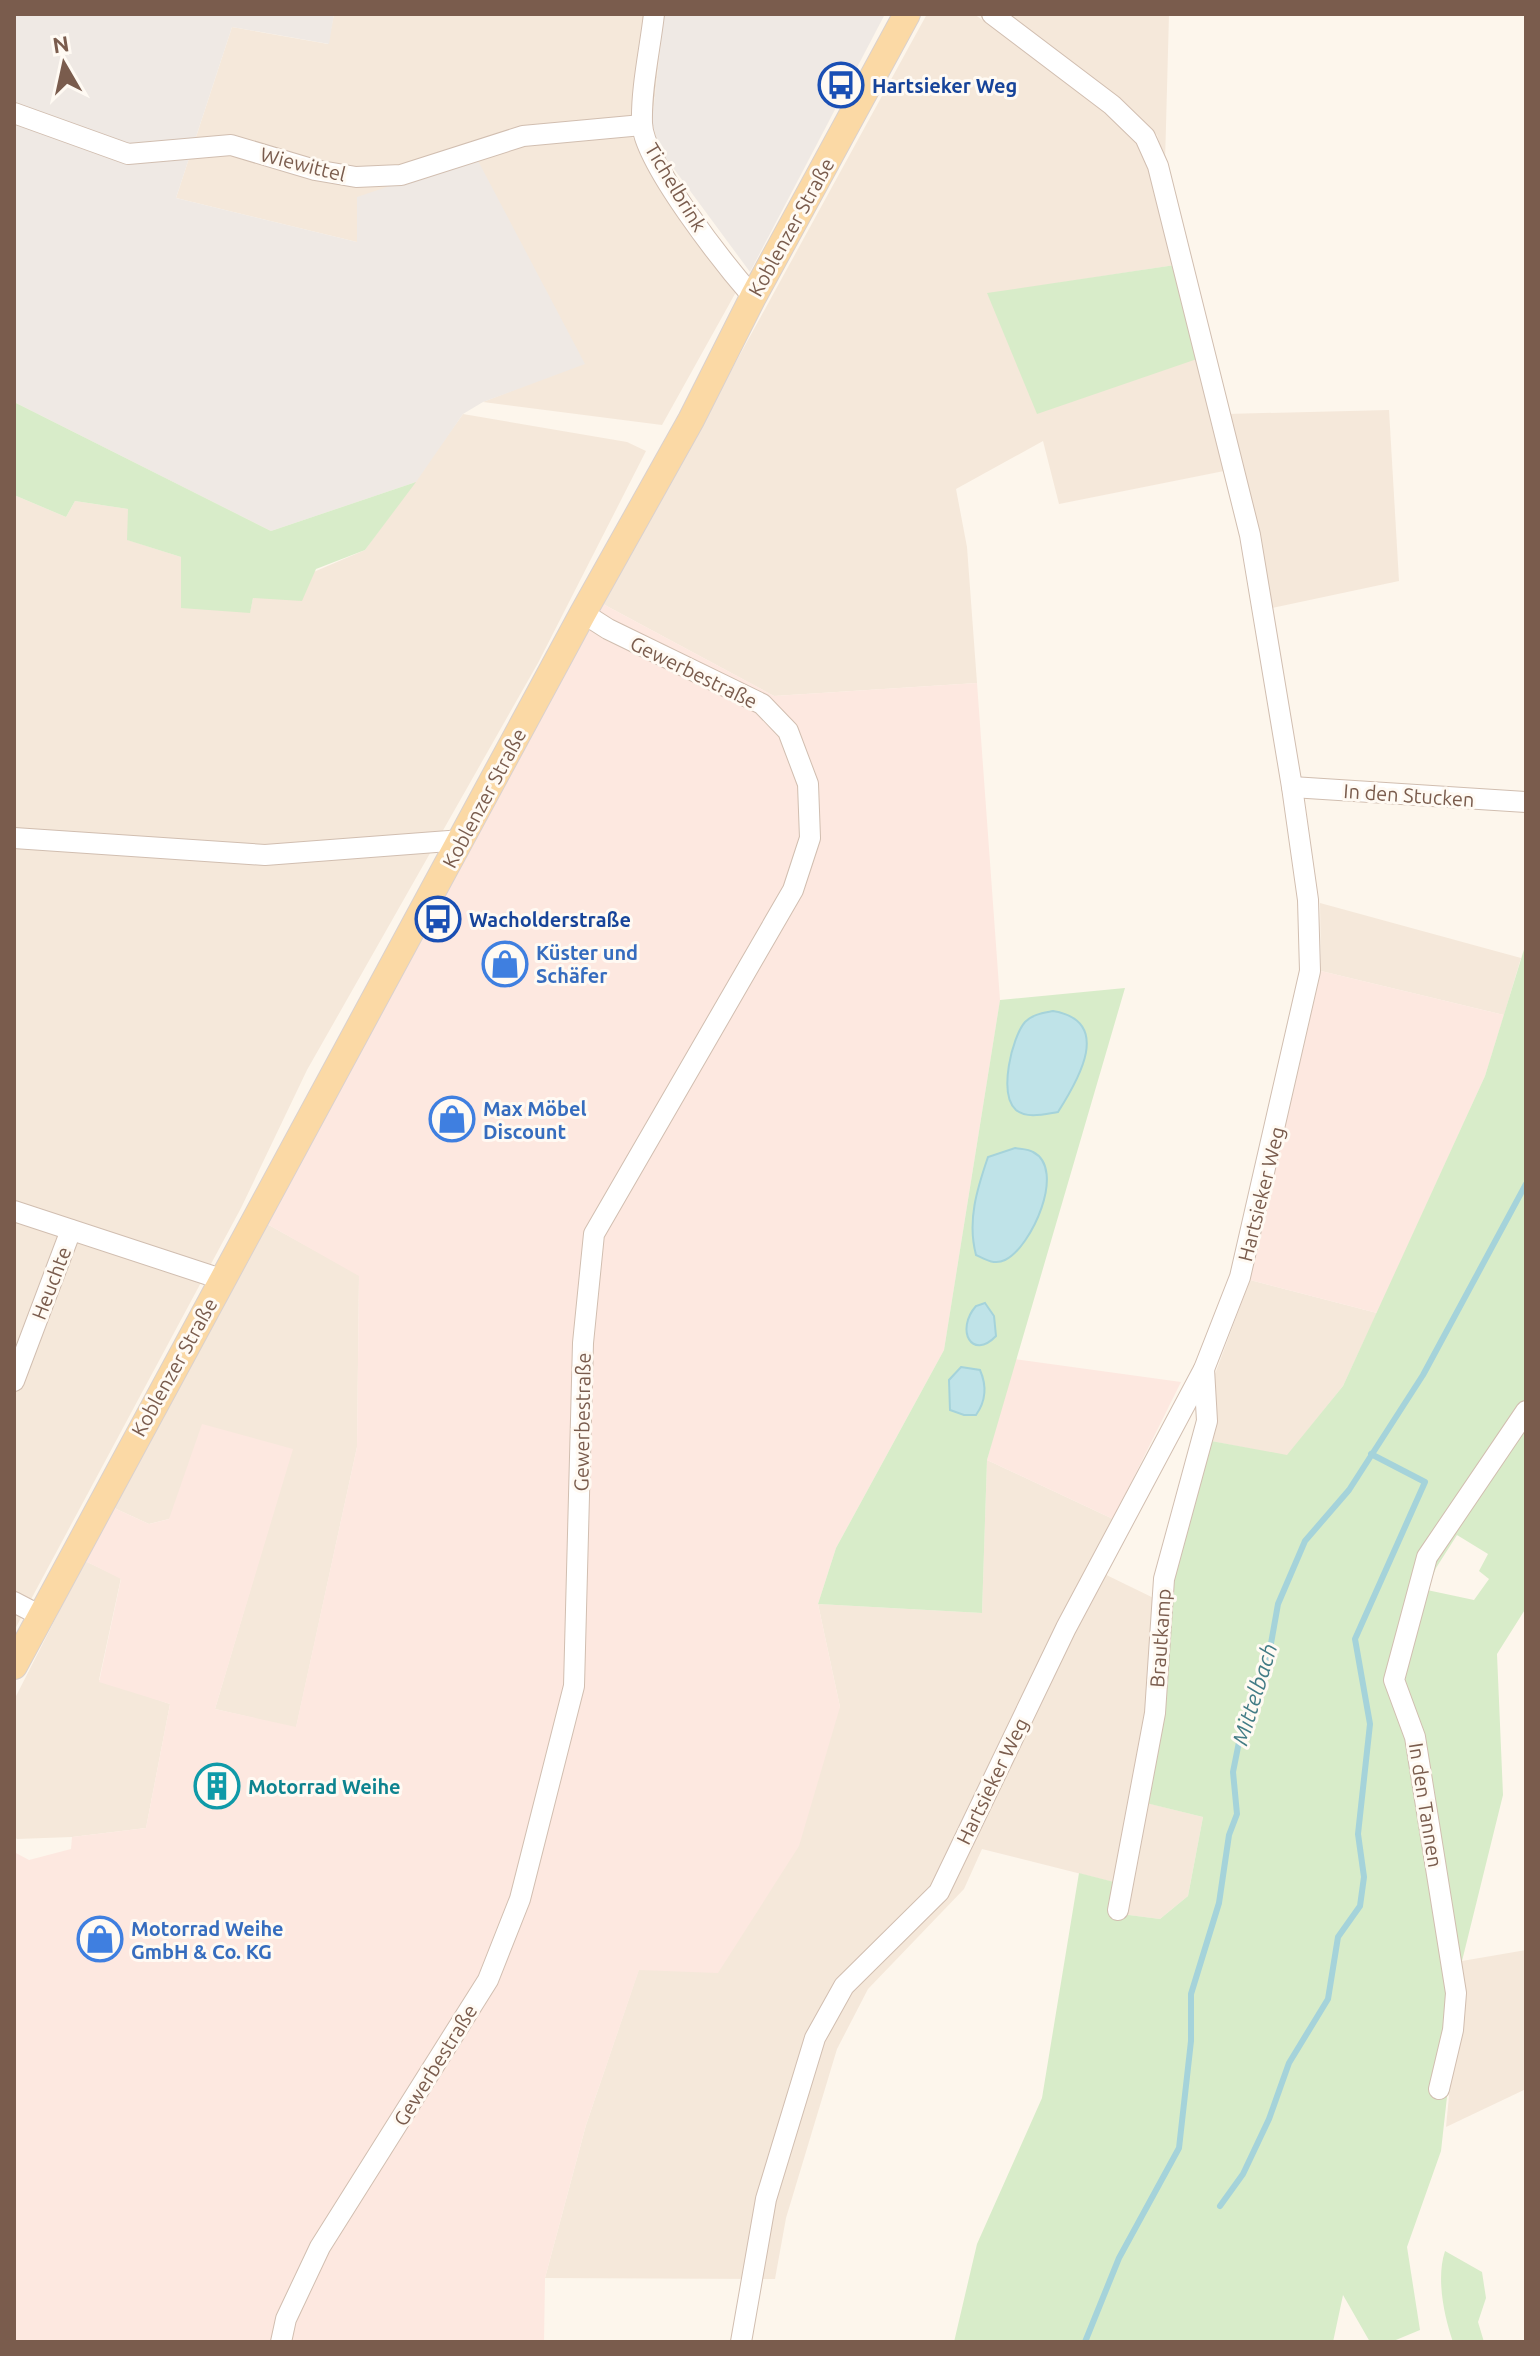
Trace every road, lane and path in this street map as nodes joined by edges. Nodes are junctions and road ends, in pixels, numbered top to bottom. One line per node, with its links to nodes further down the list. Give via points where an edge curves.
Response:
1 (654, 14): 5 (street, Tichelbrink)
2 (907, 14): 6 (main road, Koblenzer Straße)
3 (992, 14): 8 (street, Hartsieker Weg, via 1112,105 1145,137 1158,166 1250,535)
4 (14, 113): 5 (street, Wiewittel, via 128,154 231,145 356,177 401,175 523,136)
5 (642, 125): 6 (street, Tichelbrink, via 647,147 712,246)
6 (753, 297): 7 (main road, Koblenzer Straße)
7 (583, 613): 11 (main road, Koblenzer Straße); 23 (street, Gewerbestraße, via 762,704 788,731 808,784 810,838 793,890 594,1234 583,1343 574,1686 520,1899 488,1980 320,2247 286,2319)
8 (1292, 787): 9 (street, In den Stucken); 15 (street, Hartsieker Weg, via 1308,900 1310,971 1240,1277)
9 (1526, 802)
10 (14, 838): 11 (street, via 265,855)
11 (462, 840): 14 (main road, Koblenzer Straße)
12 (14, 1211): 13 (street, Heuchte)
13 (71, 1230): 14 (street, Heuchte); 16 (street, Heuchte)
14 (221, 1279): 19 (main road, Koblenzer Straße)
15 (1204, 1369): 21 (street, Brautkamp, via 1207,1421 1164,1579 1155,1713); 24 (street, Hartsieker Weg, via 1066,1628 939,1892 844,1986 815,2038 766,2199)
16 (14, 1381)
17 (1526, 1411): 22 (street, In den Tannen, via 1427,1557 1394,1680 1415,1737 1456,1993)
18 (14, 1602): 19 (street)
19 (39, 1615): 20 (main road, Koblenzer Straße)
20 (14, 1666)
21 (1118, 1910)
22 (1439, 2089)
23 (281, 2342)
24 (741, 2342)

